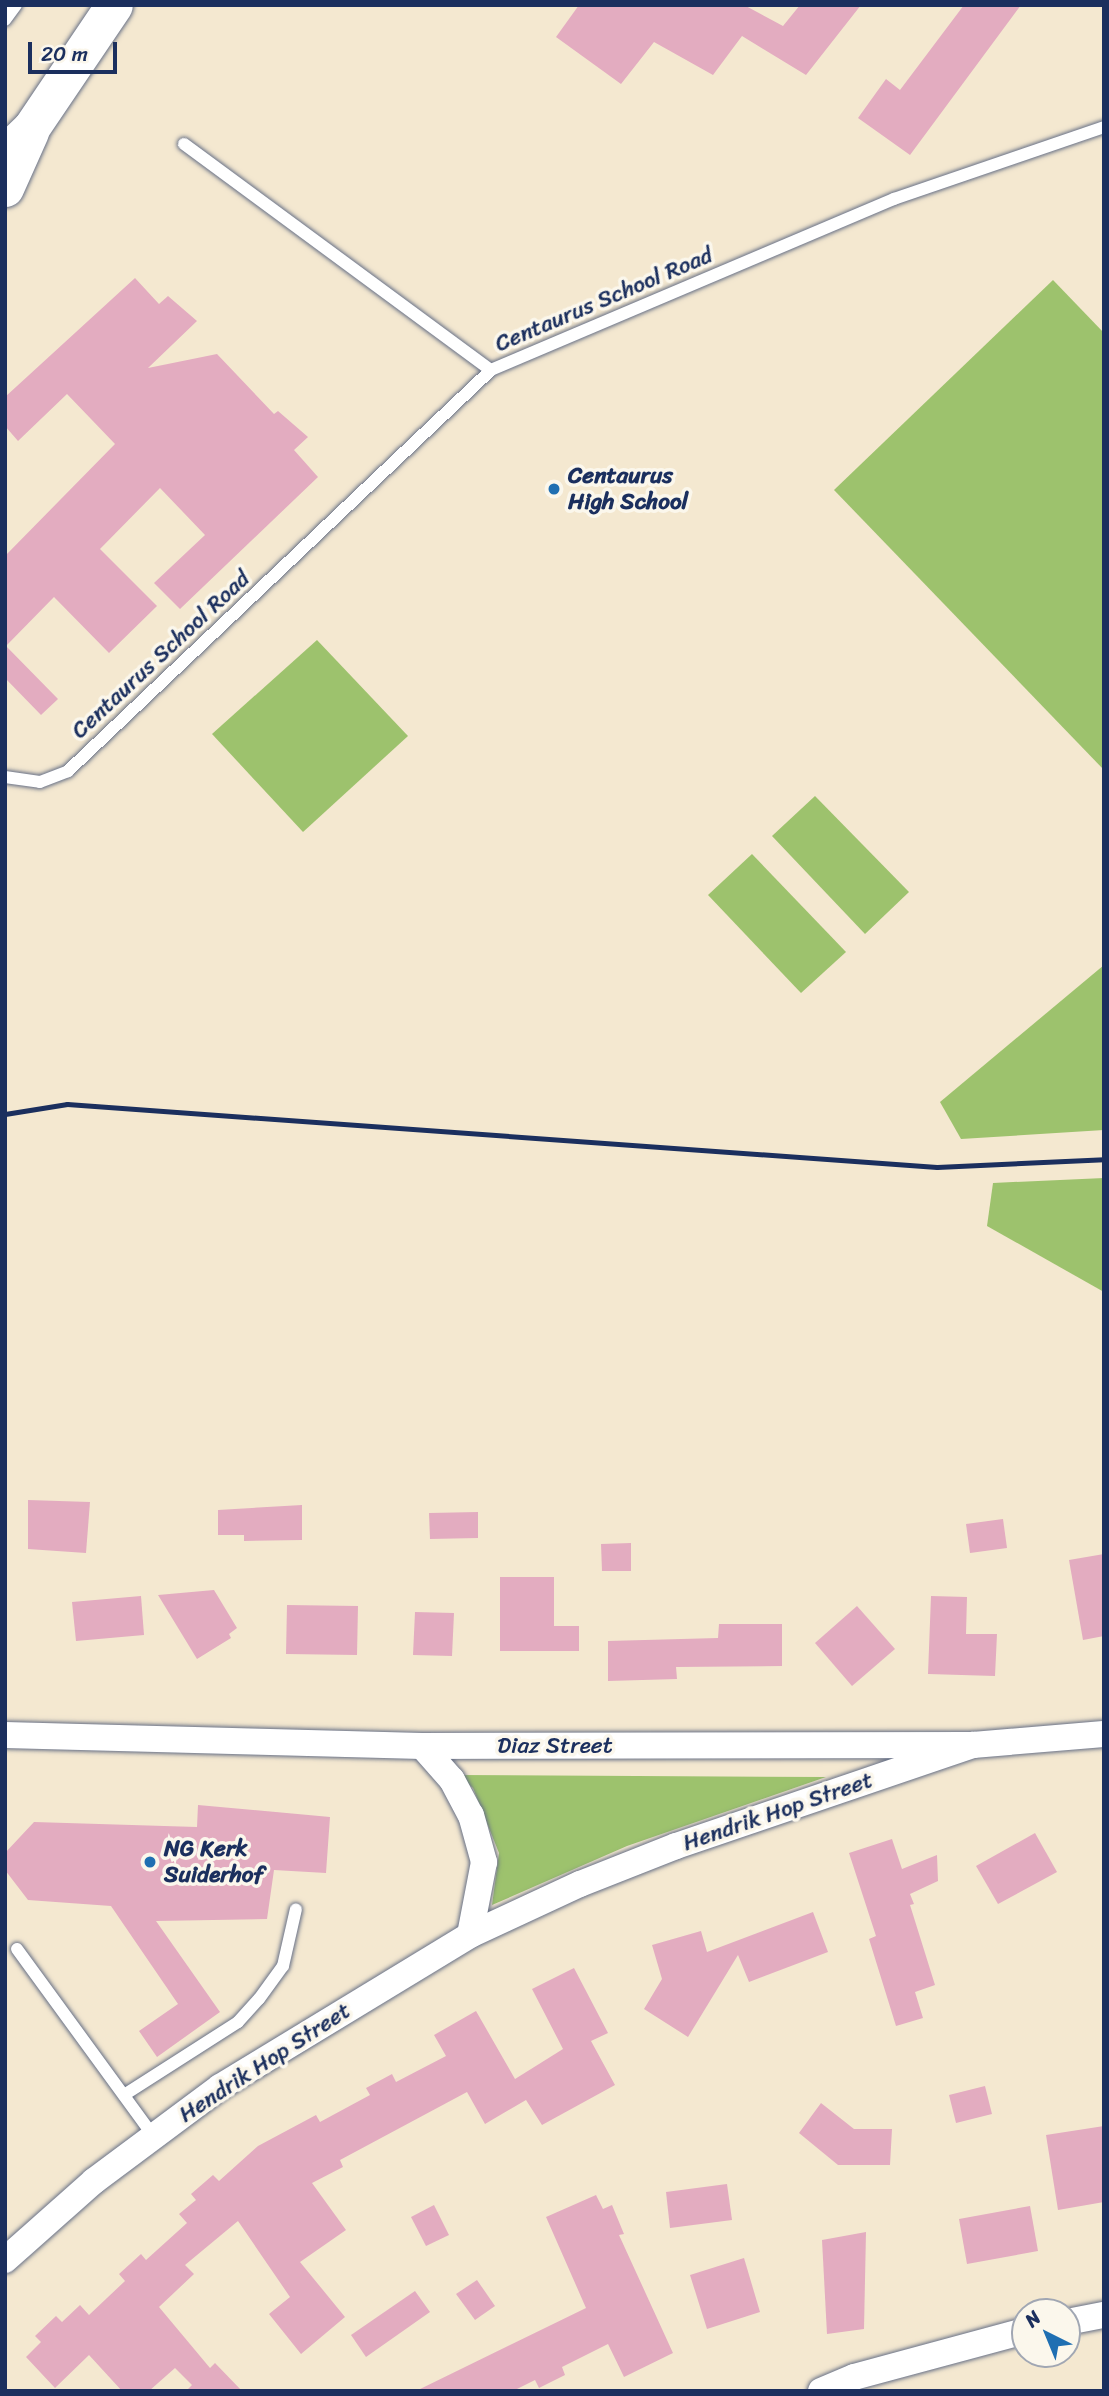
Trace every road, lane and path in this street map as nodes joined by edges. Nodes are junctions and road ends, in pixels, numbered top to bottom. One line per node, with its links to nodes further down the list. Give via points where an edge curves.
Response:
1 (16, 5): 3 (lane)
2 (114, 5): 5 (street)
3 (5, 20)
4 (1104, 127): 9 (lane, Centaurus School Road, via 894,199)
5 (31, 128): 7 (street); 8 (street)
6 (184, 144): 9 (lane)
7 (5, 153)
8 (5, 188)
9 (491, 370): 10 (lane, Centaurus School Road, via 68,771 40,782)
10 (5, 777)
11 (1104, 1734): 13 (street, Diaz Street)
12 (5, 1735): 14 (street, Diaz Street)
13 (972, 1745): 14 (street, Diaz Street); 16 (street, Hendrik Hop Street, via 676,1846)
14 (422, 1746): 16 (street, via 452,1780 471,1815 484,1862)
15 (296, 1909): 18 (lane, via 283,1966 260,1999 238,2021)
16 (470, 1935): 19 (street, Hendrik Hop Street, via 220,2087)
17 (17, 1949): 18 (lane)
18 (124, 2095): 19 (lane)
19 (154, 2137): 20 (street, Hendrik Hop Street, via 94,2181)
20 (5, 2260)
21 (1104, 2315): 22 (street)
22 (1081, 2319)
23 (1011, 2335): 24 (street, via 853,2377)
24 (821, 2391)

